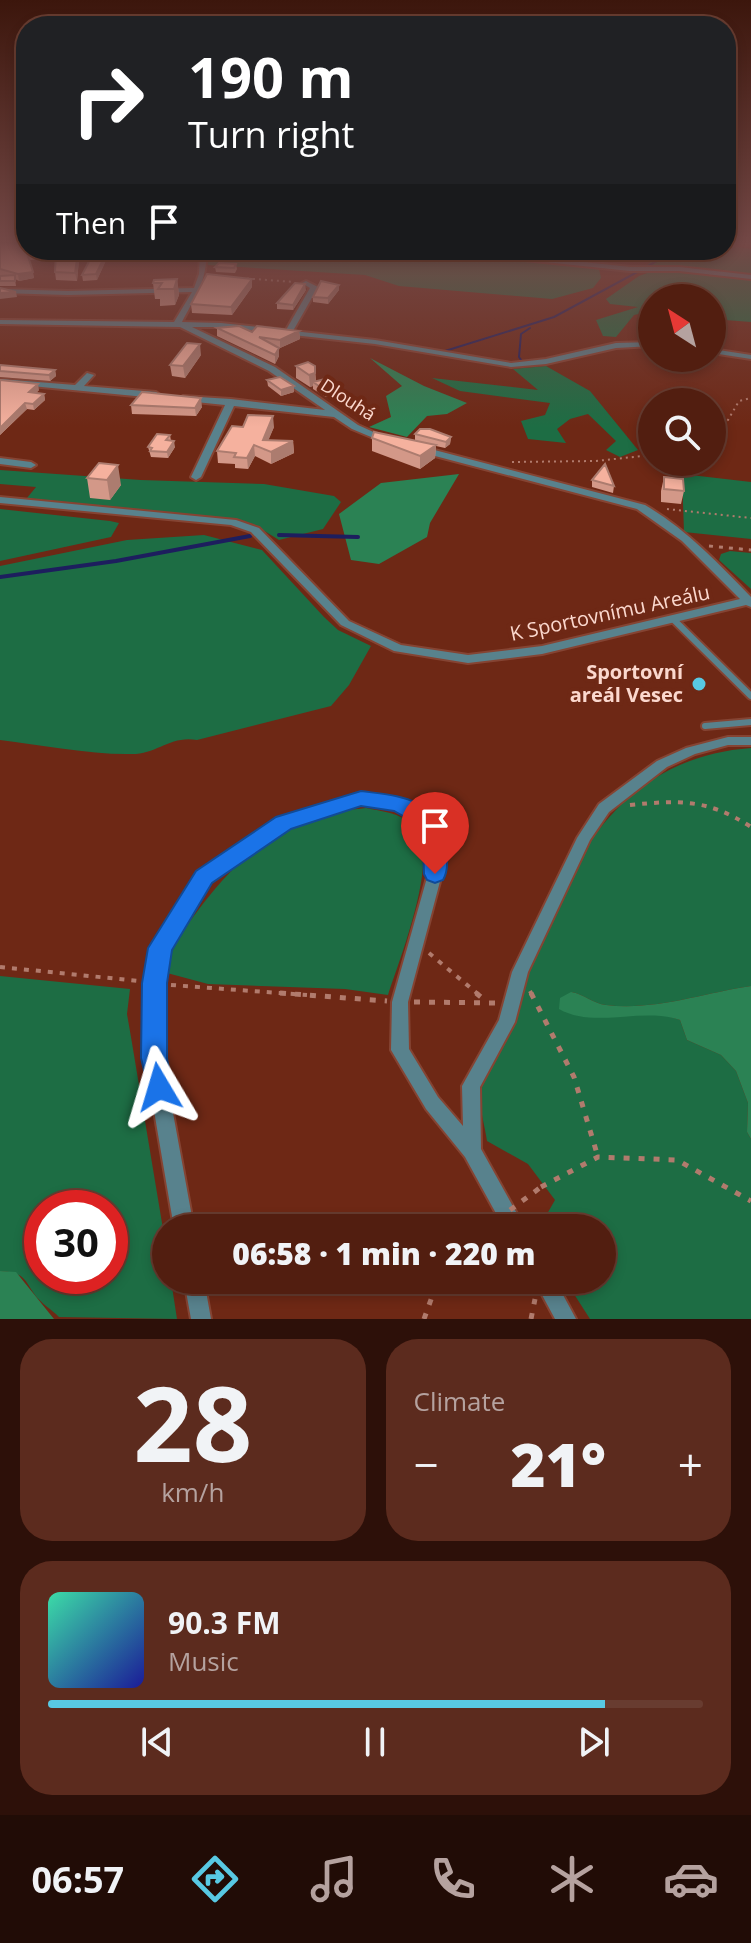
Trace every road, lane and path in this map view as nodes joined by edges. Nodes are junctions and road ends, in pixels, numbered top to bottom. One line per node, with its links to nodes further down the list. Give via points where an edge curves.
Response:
1 (188, 305): 4 (street)
2 (304, 305): 5 (street)
3 (0, 322): 4 (street)
4 (177, 323): 5 (street); 15 (street, Dlouhá, via 272,369)
5 (289, 331): 6 (street, via 511,365)
6 (638, 344)
7 (726, 353): 8 (street)
8 (751, 357)
9 (90, 375): 11 (street)
10 (4, 382): 11 (street); 12 (street)
11 (78, 387): 14 (street)
12 (0, 390)
13 (751, 398): 16 (path, via 739,401)
14 (231, 402): 15 (street); 23 (street)
15 (336, 414): 17 (street, Dlouhá, via 366,433)
16 (726, 421)
17 (403, 445)
18 (417, 449): 27 (street, via 641,507)
19 (638, 456): 21 (path)
20 (0, 461): 22 (street)
21 (511, 461)
22 (31, 465)
23 (196, 477)
24 (0, 500): 30 (street, K Sportovnímu Areálu, via 232,522 255,530 345,623 398,648 468,659 542,650)
25 (682, 511): 26 (path)
26 (751, 518)
27 (693, 545): 28 (path); 29 (street)
28 (751, 550)
29 (750, 603): 30 (street, K Sportovnímu Areálu)
30 (673, 619): 31 (lane)
31 (751, 696)
32 (751, 722): 33 (lane)
33 (705, 726)
34 (751, 741): 35 (street, via 728,741 662,764)
35 (604, 808): 36 (path, via 686,799 730,813); 39 (street, via 584,838)
36 (751, 827)
37 (417, 943): 40 (street, via 435,874 434,847 424,818 399,804 361,799 284,823 204,877 160,948); 41 (street); 42 (path)
38 (0, 967): 40 (path)
39 (520, 972): 43 (street); 45 (path, via 574,1077)
40 (155, 983): 41 (path); 47 (street, via 154,1058)
41 (400, 1002): 42 (path); 44 (street, via 400,1050 432,1103)
42 (487, 1002): 43 (path)
43 (511, 1004): 44 (street, via 507,1022 471,1086)
44 (472, 1151): 49 (street)
45 (598, 1157): 46 (path, via 677,1160); 48 (path, bridge, via 541,1187)
46 (751, 1201)
47 (182, 1214)
48 (505, 1214)
49 (507, 1214)
50 (197, 1294): 54 (street)
51 (433, 1294): 55 (path)
52 (538, 1294): 56 (path)
53 (545, 1294): 57 (street)
54 (201, 1319)
55 (424, 1319)
56 (531, 1319)
57 (566, 1319)

